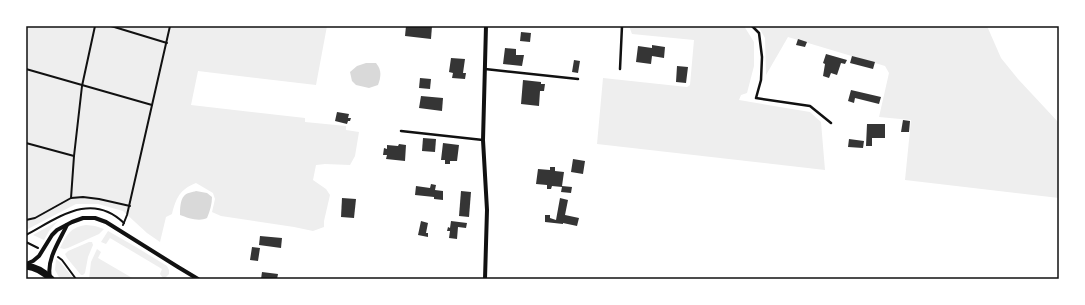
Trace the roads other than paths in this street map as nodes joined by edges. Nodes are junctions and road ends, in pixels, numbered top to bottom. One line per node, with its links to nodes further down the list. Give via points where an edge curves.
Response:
1 (486, 26): 4 (street)
2 (622, 26): 5 (lane)
3 (752, 26): 7 (lane, via 759,33 762,57 761,80 756,98 810,106)
4 (484, 69): 6 (lane); 9 (street)
5 (620, 69)
6 (578, 80)
7 (831, 122)
8 (401, 131): 9 (lane)
9 (483, 140): 14 (street, via 487,210)
10 (67, 225): 11 (street, via 54,232 39,256); 12 (street, via 51,259); 13 (street, via 79,219 95,218 106,222)
11 (26, 265): 12 (main road, via 41,270)
12 (51, 279)
13 (198, 279)
14 (485, 279)

